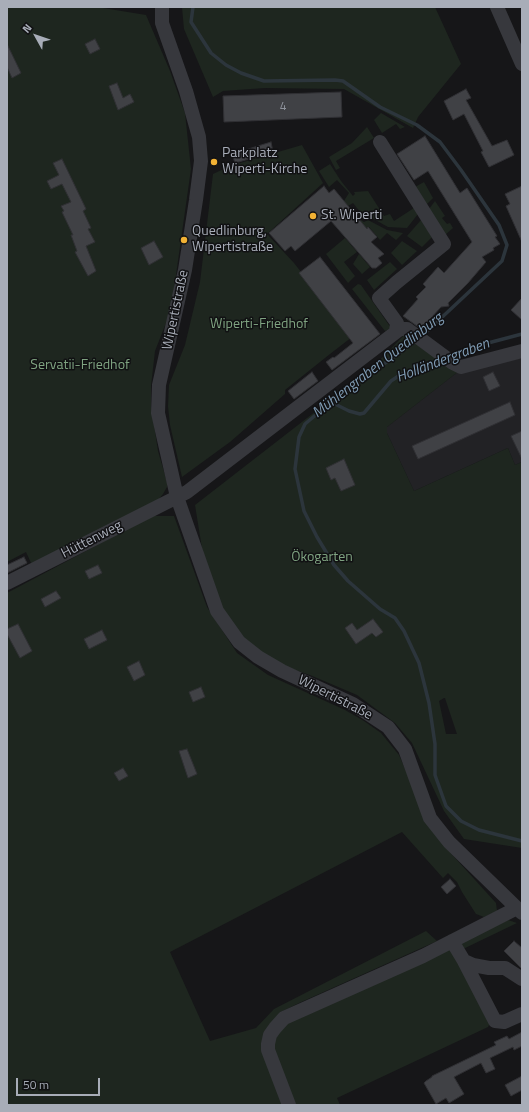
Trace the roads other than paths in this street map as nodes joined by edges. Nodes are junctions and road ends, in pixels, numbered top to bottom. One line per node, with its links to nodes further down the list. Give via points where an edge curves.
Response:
1 (157, 7): 7 (street, Wipertistraße, via 186,91 199,137 201,161 185,270 159,385 158,413)
2 (497, 7): 3 (street)
3 (520, 55)
4 (380, 142): 5 (street, via 444,244 379,298 397,323)
5 (396, 331): 6 (street, via 405,328 461,367); 7 (street, via 187,492)
6 (522, 351)
7 (177, 497): 8 (street, Hüttenweg); 9 (street, Wipertistraße, via 217,611 239,642 282,671 354,704 388,726 405,749 430,818 450,842)
8 (7, 583)
9 (519, 910): 10 (street)
10 (452, 941): 11 (street); 14 (street, via 284,1018 275,1028 268,1050)
11 (464, 961): 12 (street, via 473,966 505,968); 13 (street, via 495,1021 504,1022)
12 (522, 979)
13 (522, 1014)
14 (289, 1105)

